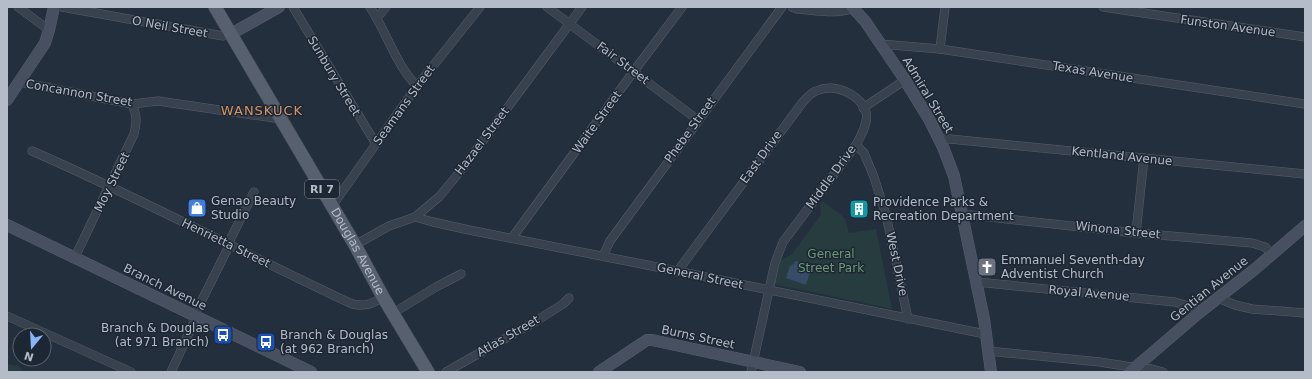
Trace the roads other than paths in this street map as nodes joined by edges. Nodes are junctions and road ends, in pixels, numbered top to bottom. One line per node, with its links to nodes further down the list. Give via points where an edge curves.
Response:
1 (18, 7): 20 (street)
2 (54, 7): 20 (main road)
3 (62, 7): 21 (street, O Neil Street, via 224,36)
4 (215, 7): 21 (main road, Douglas Avenue / RI 7)
5 (279, 7): 21 (main road)
6 (293, 7): 36 (street, Sunbury Street)
7 (370, 7): 18 (street)
8 (386, 7): 18 (street)
9 (480, 7): 28 (street, Seamans Street)
10 (547, 7): 19 (street, Fair Street)
11 (582, 7): 19 (street, Hazael Street)
12 (682, 7): 25 (street, Waite Street)
13 (782, 7): 34 (street, Phebe Street)
14 (792, 7): 17 (street, via 836,11)
15 (945, 7): 24 (street)
16 (1103, 7): 22 (street, Funston Avenue)
17 (852, 8): 23 (main road, Admiral Street, via 865,21)
18 (377, 18): 28 (street, via 399,61)
19 (570, 24): 25 (street, Fair Street); 45 (street, Hazael Street, via 462,169 439,197)
20 (49, 30): 27 (main road, via 45,43)
21 (231, 34): 33 (main road, Douglas Avenue / RI 7)
22 (1305, 37)
23 (880, 44): 24 (street, Texas Avenue); 26 (main road, Admiral Street)
24 (940, 49): 31 (street, Texas Avenue)
25 (634, 71): 34 (street, Fair Street); 49 (street, Waite Street)
26 (905, 80): 32 (street); 35 (main road, Admiral Street)
27 (19, 82): 29 (main road); 30 (street, Concannon Street)
28 (418, 86): 36 (street, Seamans Street)
29 (7, 100)
30 (132, 104): 33 (street, Concannon Street, via 158,101); 41 (street, Moy Street, via 137,125)
31 (1305, 104)
32 (863, 108): 37 (street, Middle Drive, via 866,122); 55 (street, East Drive, via 856,98 838,89 817,90 810,95 795,111)
33 (281, 119): 43 (main road, Douglas Avenue / RI 7)
34 (698, 120): 53 (street, Phebe Street, via 610,241)
35 (940, 139): 39 (street, Kentland Avenue); 44 (main road, Admiral Street, via 954,176)
36 (376, 144): 43 (street, Seamans Street)
37 (856, 144): 58 (street, Middle Drive, via 783,242); 67 (street, West Drive, via 864,154 874,177 886,215)
38 (32, 151): 41 (street, Henrietta Street)
39 (1144, 158): 40 (street, Kentland Avenue); 48 (street)
40 (1305, 174)
41 (110, 186): 50 (street, Henrietta Street); 54 (street, Moy Street)
42 (254, 192): 50 (street)
43 (332, 206): 51 (main road, Douglas Avenue / RI 7)
44 (962, 216): 48 (street, Winona Street, via 971,214); 57 (main road, Admiral Street)
45 (415, 217): 49 (street, General Street); 51 (street, Hazael Street, via 389,226)
46 (7, 225): 54 (main road, Branch Avenue)
47 (1305, 226): 52 (main road, Gentian Avenue)
48 (1136, 233): 52 (street, Winona Street, via 1252,244 1265,247)
49 (512, 238): 53 (street, General Street)
50 (228, 244): 59 (street, Henrietta Street, via 352,304 368,306); 66 (street)
51 (355, 245): 59 (main road, Douglas Avenue / RI 7)
52 (1272, 254): 61 (main road, Gentian Avenue)
53 (603, 256): 55 (street, General Street)
54 (75, 257): 66 (main road, Branch Avenue)
55 (677, 272): 58 (street, General Street)
56 (460, 274): 63 (street)
57 (977, 282): 62 (street, Royal Avenue, via 1175,302); 68 (main road, Admiral Street)
58 (769, 290): 67 (street, General Street); 70 (street, Middle Drive)
59 (383, 297): 63 (main road, Douglas Avenue / RI 7)
60 (569, 298): 76 (street, Atlas Street, via 536,321)
61 (1218, 298): 62 (main road, Gentian Avenue); 64 (street, via 1252,309)
62 (1200, 312): 71 (main road, Gentian Avenue)
63 (393, 313): 75 (main road, Douglas Avenue / RI 7)
64 (1305, 313)
65 (7, 316): 72 (street)
66 (196, 316): 73 (street); 74 (main road, Branch Avenue)
67 (908, 319): 68 (street, General Street)
68 (985, 334): 69 (main road, Admiral Street)
69 (988, 351): 71 (street, via 1086,360); 79 (main road, Admiral Street)
70 (752, 367): 77 (main road, Burns Street, via 647,340); 78 (main road, Burns Street)
71 (1133, 370): 80 (street, via 1152,369)
72 (131, 372)
73 (171, 372)
74 (311, 372)
75 (428, 372)
76 (446, 372)
77 (599, 372)
78 (800, 372)
79 (991, 372)
80 (1163, 372)

